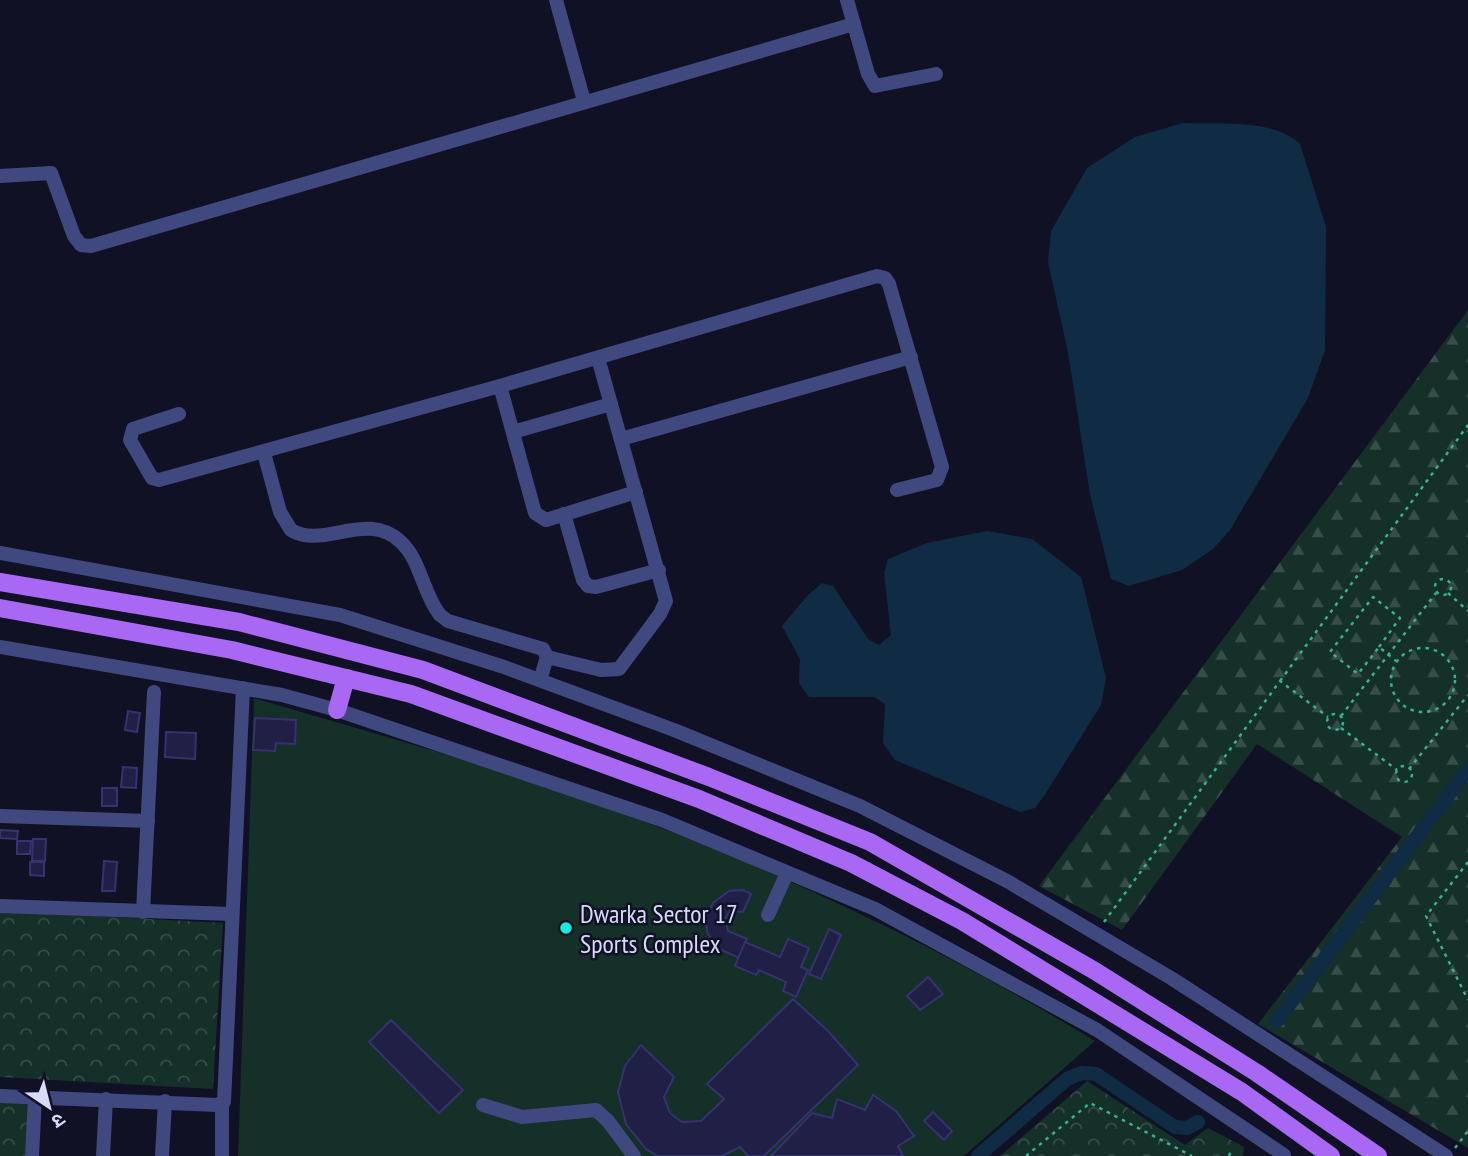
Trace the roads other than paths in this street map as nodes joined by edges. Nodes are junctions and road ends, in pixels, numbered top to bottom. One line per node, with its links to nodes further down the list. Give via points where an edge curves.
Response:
1 (556, 0): 5 (street)
2 (846, 0): 3 (street)
3 (853, 24): 4 (street, via 875,86); 5 (street)
4 (936, 74)
5 (584, 101): 6 (street, via 91,246 81,245 74,236 51,173)
6 (0, 176)
7 (911, 357): 8 (street, via 890,284 877,276); 13 (street); 15 (street, via 942,467 937,480)
8 (598, 358): 9 (street); 10 (street)
9 (500, 386): 12 (street); 14 (street)
10 (611, 404): 12 (street); 13 (street)
11 (179, 414): 14 (street, via 130,434 152,478)
12 (513, 432): 17 (street, via 535,513 546,520)
13 (621, 439): 16 (street)
14 (264, 453): 23 (street, via 280,512 291,530 305,536 362,528 385,533 406,548 440,615 543,649)
15 (897, 490)
16 (636, 492): 17 (street); 19 (street)
17 (565, 514): 19 (street, via 588,586)
18 (0, 553): 25 (street, via 340,615)
19 (659, 570): 23 (street, via 665,606 624,666 601,670)
20 (0, 582): 43 (main road, via 239,622 423,670 870,842 1096,971 1257,1073)
21 (0, 608): 24 (main road, via 232,650)
22 (0, 647): 26 (street)
23 (547, 657): 25 (street)
24 (346, 678): 28 (main road); 42 (main road, via 411,694 549,742 851,863 962,920 1242,1092)
25 (540, 680): 51 (street, via 860,806 1007,881 1171,978)
26 (243, 688): 28 (street); 34 (street)
27 (154, 692): 30 (street)
28 (337, 710): 31 (street, via 662,820)
29 (0, 816): 30 (street)
30 (148, 821): 33 (street)
31 (787, 873): 35 (street); 49 (street, via 875,909 1097,1030)
32 (0, 906): 33 (street)
33 (143, 912): 34 (street)
34 (232, 914): 40 (street)
35 (768, 915)
36 (0, 1096): 37 (street)
37 (35, 1097): 38 (street); 44 (street)
38 (106, 1100): 39 (street); 45 (street)
39 (165, 1101): 40 (street); 46 (street)
40 (222, 1103): 47 (street)
41 (482, 1105): 48 (street, via 522,1117 596,1110)
42 (1300, 1133): 49 (street); 50 (main road)
43 (1370, 1154)
44 (32, 1156)
45 (103, 1156)
46 (162, 1156)
47 (222, 1156)
48 (634, 1156)
49 (1285, 1156)
50 (1331, 1156)
51 (1448, 1156)

